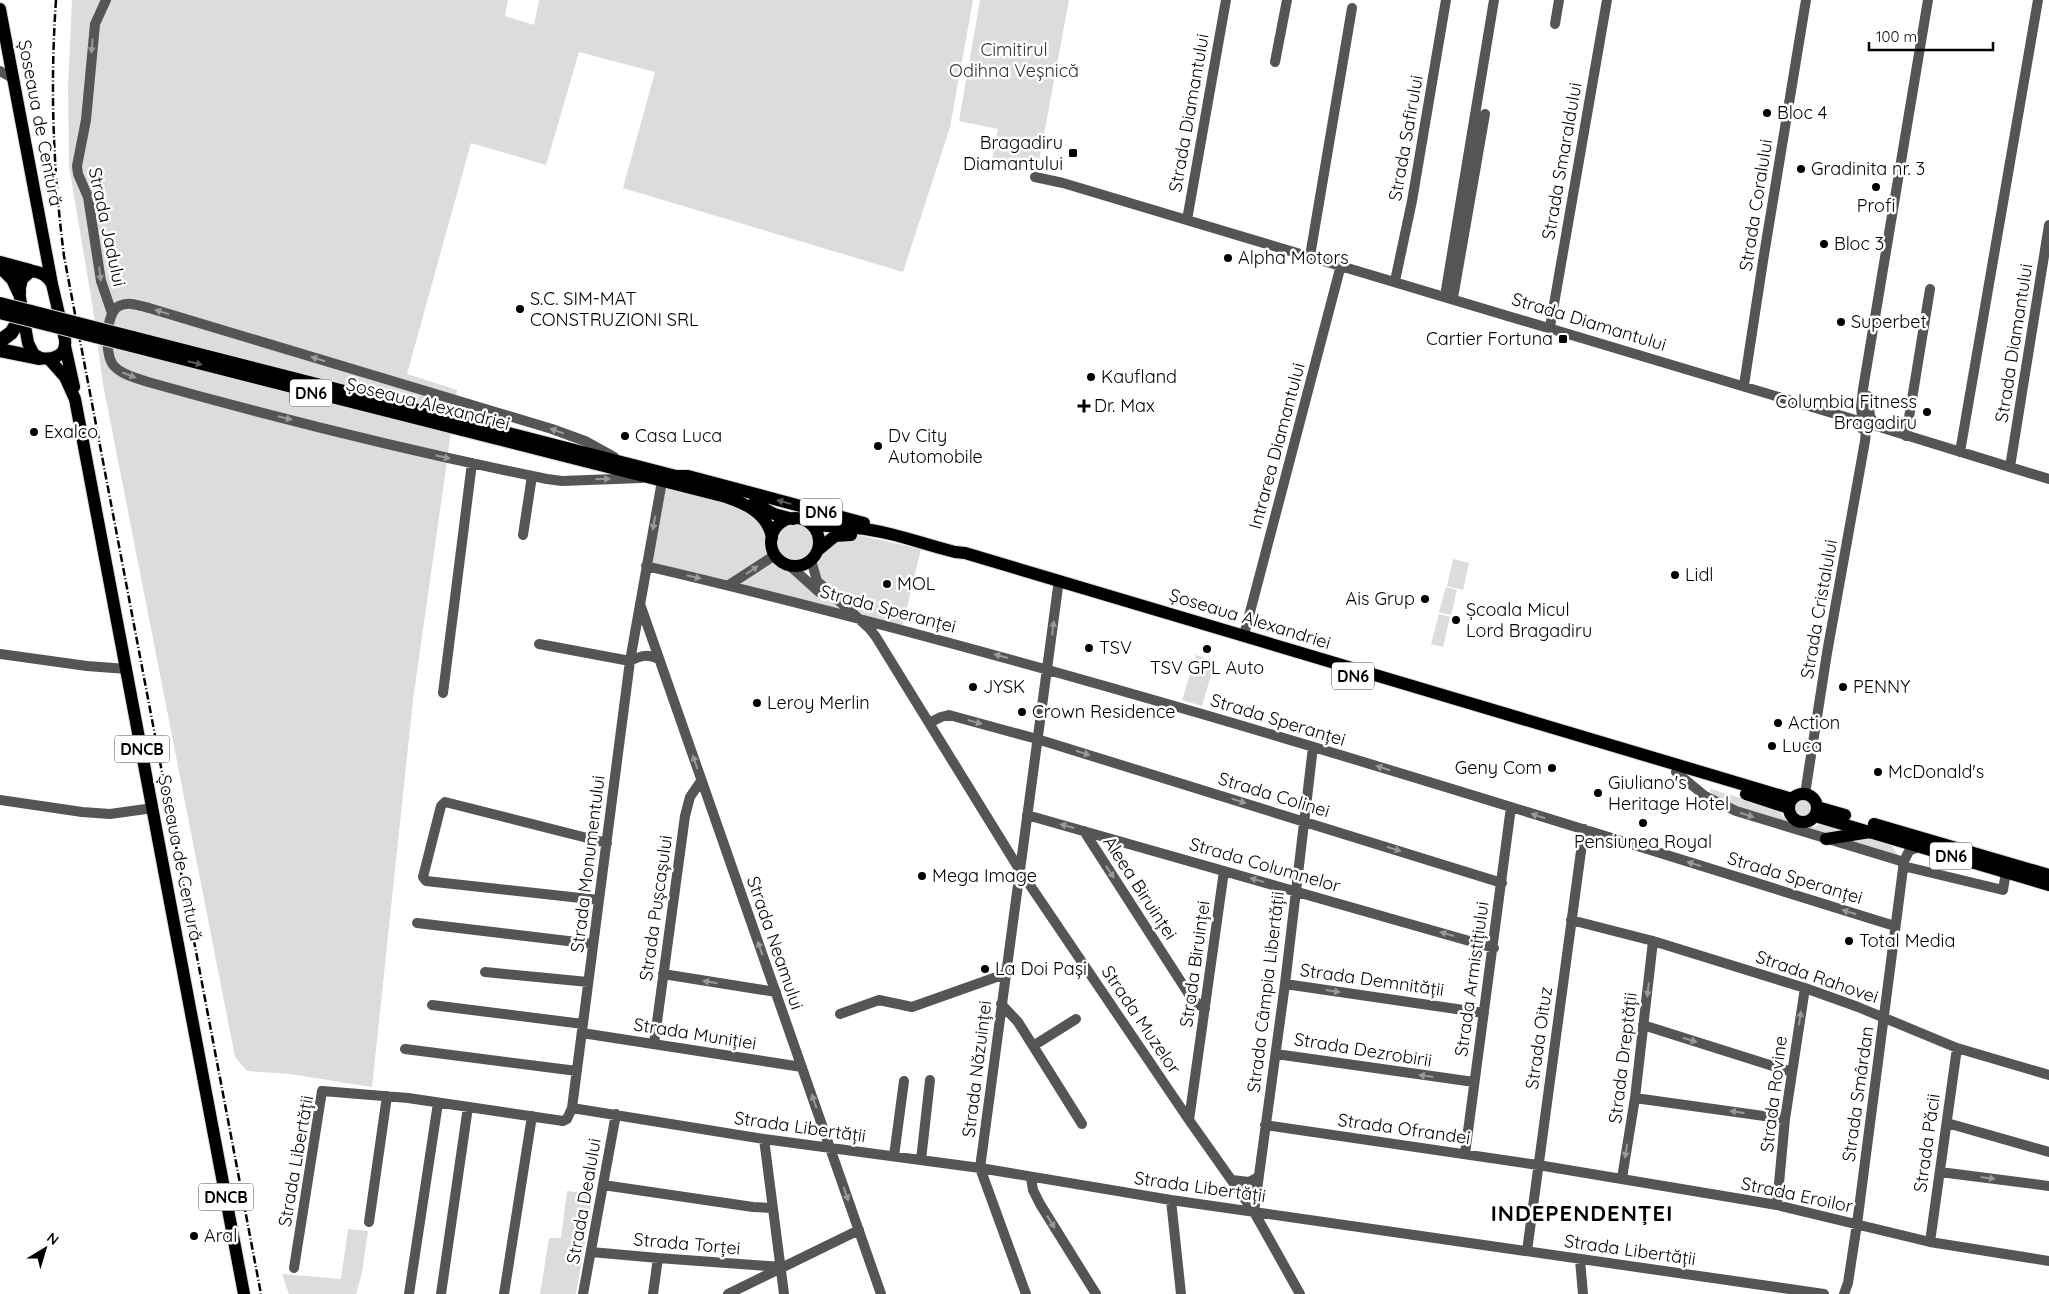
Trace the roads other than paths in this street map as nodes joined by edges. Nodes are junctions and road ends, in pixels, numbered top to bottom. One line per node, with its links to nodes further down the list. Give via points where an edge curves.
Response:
1 (106, 0): 35 (street, Strada Jadului, one-way to 35, via 95,24 86,120 77,166 88,197 101,281)
2 (1226, 0): 20 (street, Strada Diamantului)
3 (1287, 0): 15 (street)
4 (1446, 0): 27 (street, Strada Safirului, via 1421,153)
5 (1494, 0): 32 (street)
6 (1559, 0): 14 (street)
7 (1607, 0): 37 (street, Strada Smaraldului)
8 (1806, 0): 43 (street, Strada Coralului)
9 (1928, 0): 31 (street, Strada Cristalului)
10 (1933, 0): 31 (street, Strada Cristalului)
11 (2038, 0): 47 (street)
12 (1352, 8): 23 (street)
13 (0, 9): 17 (main road, Șoseaua de Centură / DNCB)
14 (1555, 24)
15 (1275, 62)
16 (0, 71): 17 (street)
17 (14, 79): 22 (main road, Șoseaua de Centură / DNCB)
18 (1485, 114): 32 (street)
19 (1035, 177): 20 (street, Strada Diamantului)
20 (1187, 220): 23 (street, Strada Diamantului)
21 (2049, 225): 50 (street, Strada Diamantului)
22 (45, 245): 26 (main road, via 41,260); 28 (main road, Șoseaua de Centură / DNCB)
23 (1310, 256): 25 (street, Strada Diamantului)
24 (0, 264): 26 (highway); 30 (highway)
25 (1342, 265): 27 (street, Strada Diamantului); 68 (street, Intrarea Diamantului)
26 (30, 271): 28 (main road, via 43,273); 30 (main road, via 20,283)
27 (1394, 281): 32 (street, Strada Diamantului)
28 (52, 284): 40 (main road, Șoseaua de Centură / DNCB)
29 (1930, 289): 46 (street)
30 (19, 292): 36 (main road, Șoseaua de Centură / DNCB)
31 (1882, 292): 45 (street, Strada Cristalului, via 1862,397)
32 (1449, 297): 37 (street, Strada Diamantului)
33 (0, 302): 39 (main road, Șoseaua Alexandriei / DN6, bridge)
34 (0, 313): 39 (main road, Șoseaua Alexandriei / DN6, bridge)
35 (112, 313): 48 (street, one-way to 35, via 599,448 552,429 149,308 125,304); 49 (street, one-way to 49, via 108,322 109,359 115,368 128,375 260,412)
36 (22, 316): 38 (highway, via 11,334); 42 (main road, Șoseaua de Centură / DNCB, via 28,343 34,353)
37 (1550, 327): 43 (street, Strada Diamantului)
38 (0, 341)
39 (132, 341): 48 (main road, Șoseaua Alexandriei / DN6); 54 (main road, Șoseaua Alexandriei / DN6, one-way to 54)
40 (65, 346): 42 (main road, via 60,354); 44 (main road, Șoseaua de Centură / DNCB)
41 (0, 350): 42 (highway)
42 (44, 358): 44 (main road, Șoseaua de Centură / DNCB, via 65,377)
43 (1744, 385): 45 (street, Strada Diamantului)
44 (75, 399): 73 (main road, Șoseaua de Centură / DNCB)
45 (1866, 422): 46 (street, Strada Diamantului); 81 (street, Strada Cristalului)
46 (1906, 436): 47 (street, Strada Diamantului)
47 (1960, 452): 50 (street, Strada Diamantului)
48 (616, 459): 52 (main road, DN6)
49 (472, 463): 51 (street); 75 (street)
50 (2010, 467): 53 (street, Strada Diamantului)
51 (532, 476): 54 (street, one-way to 54, via 562,481); 57 (street)
52 (676, 476): 55 (main road, DN6); 59 (main road, DN6, one-way to 52, via 688,476)
53 (2049, 479)
54 (657, 480): 58 (main road, Șoseaua Alexandriei / DN6, via 742,503 763,518); 63 (street, Strada Monumentului, one-way to 63)
55 (793, 519): 56 (main road, DN6); 58 (main road, DN6, via 779,525)
56 (810, 524): 59 (main road, Șoseaua Alexandriei / DN6, via 870,530); 61 (main road, DN6, via 818,535)
57 (523, 535)
58 (772, 538): 60 (main road, DN6)
59 (965, 553): 68 (main road, Șoseaua Alexandriei / DN6)
60 (775, 555): 62 (main road); 64 (street, one-way to 60)
61 (815, 555): 62 (main road, DN6, via 805,564); 65 (main road, Șoseaua Alexandriei / DN6, via 835,536 867,537); 67 (street, via 818,581)
62 (789, 565): 67 (street, via 837,606)
63 (646, 566): 64 (street, Strada Speranței, one-way to 64); 66 (street, Strada Monumentului)
64 (729, 585): 67 (street, Strada Speranței)
65 (1058, 587): 74 (street, Strada Năzuinței, one-way to 65); 79 (main road, Șoseaua Alexandriei / DN6)
66 (639, 603): 71 (street, Strada Neamului); 72 (street, Strada Monumentului)
67 (857, 618): 74 (street, Strada Speranței, one-way to 67); 76 (street, Strada Muzelor, via 876,637)
68 (1244, 636): 83 (main road, Șoseaua Alexandriei / DN6)
69 (539, 644): 72 (street)
70 (0, 654): 73 (street)
71 (659, 659): 72 (street, via 649,655); 80 (street, Strada Neamului, one-way to 71)
72 (630, 661): 93 (street, Strada Monumentului)
73 (127, 669): 85 (main road, Șoseaua de Centură / DNCB)
74 (1048, 669): 77 (street, Strada Năzuinței); 78 (street, Strada Speranței)
75 (443, 693)
76 (929, 723): 77 (street, Strada Colinei, one-way to 77, via 949,715); 96 (street, Strada Muzelor)
77 (1037, 739): 87 (street, Strada Năzuinței); 88 (street, Strada Colinei, one-way to 88)
78 (1313, 747): 84 (street, Strada Speranței, one-way to 78); 88 (street, Strada Câmpia Libertății)
79 (1676, 772): 83 (main road, Șoseaua Alexandriei / DN6); 92 (street, one-way to 92, via 1695,789 1723,806)
80 (701, 781): 111 (street, Strada Pușcașului, via 690,797 685,816); 116 (street, Strada Neamului, one-way to 80)
81 (1805, 794): 83 (main road, via 1799,794); 86 (main road, via 1813,797)
82 (0, 800): 85 (street, via 110,814)
83 (1790, 803): 86 (main road, DN6, via 1793,818 1800,821 1807,821)
84 (1511, 807): 89 (street, Strada Speranței, one-way to 84); 100 (street, Strada Armistițiului)
85 (153, 808): 181 (main road, Șoseaua de Centură / DNCB)
86 (1816, 811): 91 (main road, DN6); 99 (main road, DN6)
87 (1027, 815): 90 (street, Strada Columnelor, one-way to 87); 96 (street, Strada Năzuinței)
88 (1304, 820): 100 (street, Strada Colinei, one-way to 100); 102 (street, Strada Câmpia Libertății)
89 (1584, 830): 104 (street, Strada Oituz); 106 (street, Strada Speranței, one-way to 89)
90 (1084, 831): 97 (street, Strada Columnelor); 119 (street, Aleea Biruinței, one-way to 119, via 1192,999)
91 (1871, 832): 92 (main road); 94 (main road, DN6)
92 (1826, 839): 95 (street)
93 (607, 843): 103 (street, Strada Monumentului); 103 (street, via 445,802 423,877 426,881)
94 (1921, 846): 95 (street, via 1909,852); 98 (main road, DN6)
95 (1904, 863): 98 (street, via 2003,890); 106 (street, Strada Smârdan)
96 (1019, 869): 112 (street, Strada Năzuinței); 147 (street, Strada Muzelor)
97 (1224, 871): 102 (street, Strada Columnelor, one-way to 97); 119 (street, Strada Biruinței)
98 (2006, 872): 101 (main road, DN6)
99 (2049, 875)
100 (1502, 882): 109 (street, Strada Armistițiului)
101 (2049, 885)
102 (1295, 891): 109 (street, Strada Columnelor, one-way to 102); 114 (street, Strada Câmpia Libertății)
103 (599, 900): 108 (street, Strada Monumentului)
104 (1572, 920): 107 (street, Strada Rahovei); 157 (street, Strada Oituz)
105 (417, 923): 108 (street)
106 (1896, 926): 122 (street, Strada Smârdan)
107 (1653, 941): 115 (street, Strada Rahovei); 124 (street, Strada Dreptății, one-way to 124)
108 (593, 944): 113 (street, Strada Monumentului)
109 (1494, 948): 120 (street, Strada Armistițiului)
110 (485, 972): 113 (street)
111 (663, 974): 116 (street, one-way to 111); 126 (street, Strada Pușcașului)
112 (1005, 974): 117 (street, Strada Năzuinței); 121 (street, via 912,1007 884,1000)
113 (588, 982): 125 (street, Strada Monumentului)
114 (1285, 984): 120 (street, Strada Demnității, one-way to 120); 130 (street, Strada Câmpia Libertății)
115 (1805, 988): 122 (street, Strada Rahovei); 133 (street, Strada Rovine, one-way to 115)
116 (776, 992): 131 (street, Strada Neamului)
117 (1001, 1004): 127 (street, via 1018,1022); 158 (street, Strada Năzuinței)
118 (432, 1005): 125 (street, Strada Muniției)
119 (1205, 1009): 147 (street, Strada Biruinței)
120 (1484, 1013): 137 (street, Strada Armistițiului)
121 (840, 1014)
122 (1885, 1018): 128 (street, Strada Rahovei); 171 (street, Strada Smârdan)
123 (1076, 1019): 127 (street)
124 (1644, 1025): 133 (street, one-way to 133); 139 (street, Strada Dreptății)
125 (583, 1028): 126 (street, Strada Muniției); 132 (street, Strada Monumentului)
126 (654, 1044): 131 (street, Strada Muniției)
127 (1033, 1046): 149 (street)
128 (1957, 1048): 134 (street, Strada Rahovei); 148 (street, Strada Păcii)
129 (405, 1049): 132 (street)
130 (1276, 1054): 137 (street, Strada Dezrobirii, one-way to 130); 150 (street, Strada Câmpia Libertății)
131 (802, 1067): 152 (street, Strada Neamului, one-way to 131)
132 (577, 1070): 142 (street, Strada Monumentului)
133 (1792, 1072): 146 (street, Strada Rovine)
134 (2049, 1076)
135 (930, 1080): 156 (street)
136 (904, 1081): 155 (street)
137 (1474, 1082): 154 (street, Strada Armistițiului)
138 (387, 1096): 140 (street, Strada Libertății); 170 (street); 180 (street, Strada Libertății, via 322,1091)
139 (1635, 1098): 146 (street, one-way to 139); 162 (street, Strada Dreptății, one-way to 162)
140 (438, 1103): 141 (street, Strada Libertății); 182 (street)
141 (468, 1107): 144 (street, Strada Libertății); 183 (street)
142 (572, 1108): 143 (street, Strada Libertății); 145 (street, Strada Monumentului)
143 (616, 1114): 151 (street, Strada Libertății); 164 (street, Strada Dealului)
144 (532, 1116): 145 (street, Strada Libertății); 184 (street)
145 (567, 1119)
146 (1785, 1119): 167 (street, Strada Rovine)
147 (1190, 1120): 163 (street, Strada Muzelor)
148 (1946, 1123): 153 (street); 159 (street, Strada Păcii)
149 (1082, 1124)
150 (1265, 1125): 154 (street, Strada Ofrandei); 160 (street, Strada Câmpia Libertății)
151 (764, 1139): 152 (street, Strada Libertății); 168 (street)
152 (830, 1147): 155 (street, Strada Libertății); 172 (street, Strada Neamului, one-way to 172)
153 (2049, 1152)
154 (1465, 1154): 157 (street, Strada Ofrandei)
155 (894, 1156): 156 (street, Strada Libertății)
156 (921, 1160): 158 (street, Strada Libertății)
157 (1538, 1165): 162 (street, Strada Eroilor); 174 (street, Strada Oituz)
158 (980, 1168): 161 (street, Strada Libertății); 190 (street)
159 (1940, 1172): 165 (street, one-way to 165); 173 (street, Strada Păcii)
160 (1258, 1177): 163 (street, via 1250,1182); 169 (street, Strada Câmpia Libertății)
161 (1031, 1178): 166 (street, Strada Libertății); 191 (street, one-way to 191, via 1040,1204)
162 (1622, 1178): 167 (street, Strada Eroilor)
163 (1232, 1180): 169 (street, Strada Muzelor)
164 (603, 1184): 168 (street); 175 (street, Strada Dealului)
165 (2049, 1186)
166 (1171, 1200): 169 (street, Strada Libertății); 192 (street)
167 (1777, 1205): 171 (street, Strada Eroilor)
168 (772, 1208): 179 (street)
169 (1254, 1212): 174 (street, Strada Libertății); 193 (street, Strada Muzelor)
170 (369, 1222)
171 (1857, 1224): 173 (street, Strada Eroilor); 196 (street, Strada Smârdan)
172 (858, 1230): 179 (street); 189 (street, Strada Neamului)
173 (1930, 1242): 178 (street, Strada Eroilor)
174 (1527, 1251): 177 (street, Strada Libertății)
175 (591, 1252): 176 (street, Strada Torței); 185 (street, Strada Dealului)
176 (658, 1258): 179 (street, Strada Torței); 186 (street)
177 (1580, 1260): 194 (street); 195 (street, Strada Libertății)
178 (2049, 1260)
179 (781, 1267): 187 (street); 188 (street)
180 (294, 1268)
181 (244, 1294)
182 (409, 1294)
183 (441, 1294)
184 (504, 1294)
185 (584, 1294)
186 (653, 1294)
187 (728, 1294)
188 (784, 1294)
189 (881, 1294)
190 (1025, 1294)
191 (1096, 1294)
192 (1181, 1294)
193 (1300, 1294)
194 (1583, 1294)
195 (1824, 1294)
196 (1844, 1294)

